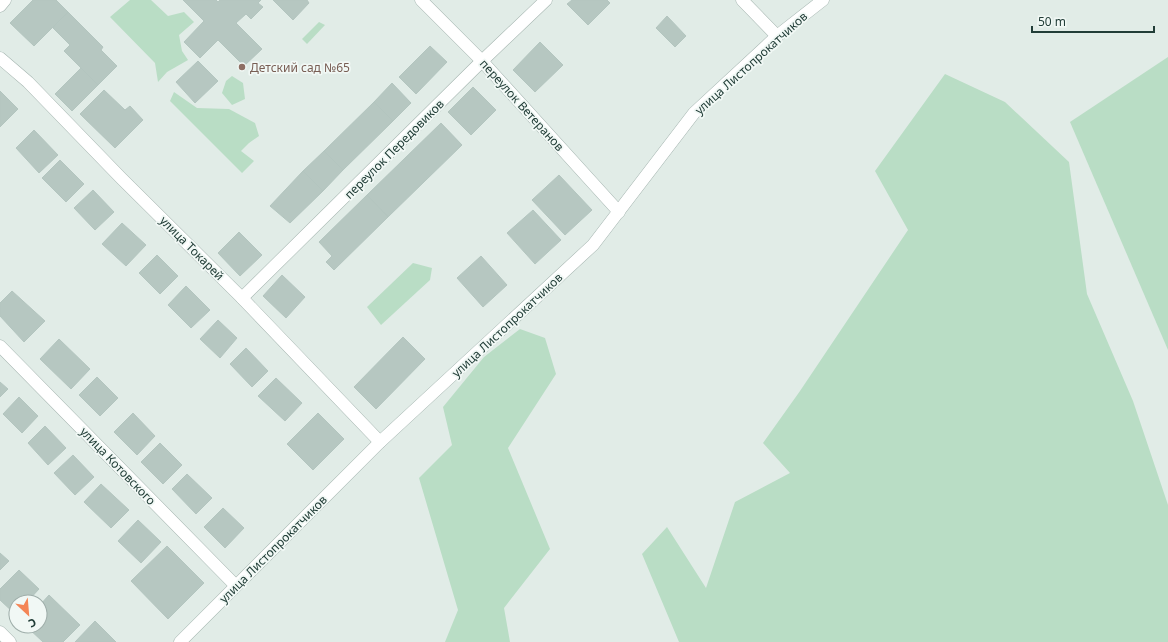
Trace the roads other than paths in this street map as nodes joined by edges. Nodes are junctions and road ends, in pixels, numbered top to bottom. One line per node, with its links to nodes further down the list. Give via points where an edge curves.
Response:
1 (5, 0): 6 (street)
2 (421, 0): 9 (street, переулок Ветеранов)
3 (546, 0): 9 (street, переулок Передовиков)
4 (742, 0): 7 (street)
5 (822, 0): 7 (street, улица Листопрокатчиков)
6 (0, 6)
7 (777, 36): 10 (street, улица Листопрокатчиков, via 694,112)
8 (0, 58): 11 (street, улица Токарей, via 28,82)
9 (482, 61): 10 (street, переулок Ветеранов); 11 (street, переулок Передовиков)
10 (619, 212): 13 (street, улица Листопрокатчиков, via 593,245)
11 (242, 298): 13 (street, улица Токарей)
12 (0, 346): 14 (street, улица Котовского)
13 (380, 442): 14 (street, улица Листопрокатчиков)
14 (236, 586): 17 (street, улица Листопрокатчиков)
15 (0, 632): 16 (street)
16 (10, 642)
17 (180, 642)

